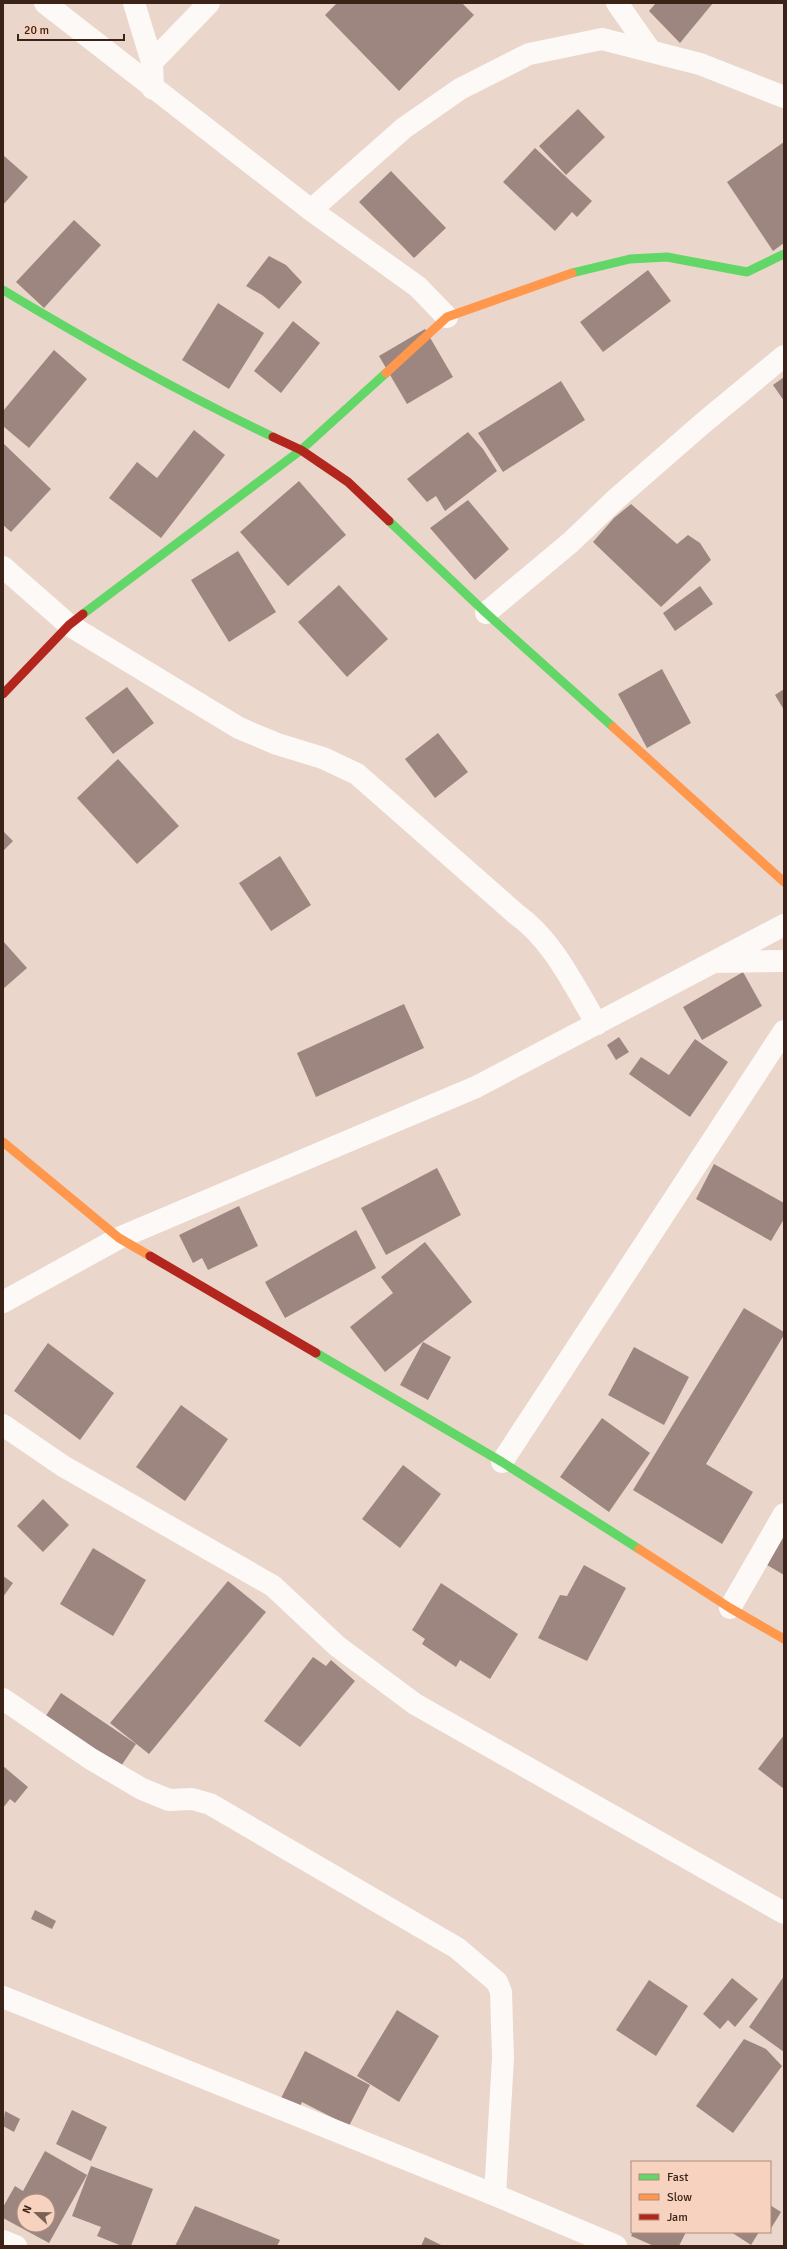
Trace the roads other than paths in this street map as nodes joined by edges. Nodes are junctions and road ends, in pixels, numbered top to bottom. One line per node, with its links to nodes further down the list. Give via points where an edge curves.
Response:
1 (45, 3): 7 (street)
2 (134, 3): 6 (street)
3 (209, 3): 6 (street)
4 (617, 3): 5 (street)
5 (650, 50): 8 (street, via 700,64); 9 (street, via 602,40 529,54 460,89 404,128)
6 (152, 62): 7 (street)
7 (153, 89): 9 (street)
8 (784, 97)
9 (311, 210): 12 (street, via 418,287)
10 (784, 254): 12 (street, via 747,272 667,257 630,258 560,276)
11 (3, 290): 14 (street, via 223,413)
12 (447, 317): 14 (street)
13 (784, 356): 16 (street, via 616,498 571,542)
14 (301, 450): 16 (street, via 348,482); 17 (street)
15 (3, 567): 17 (street)
16 (486, 613): 19 (street)
17 (69, 625): 18 (street); 23 (street, via 239,728 277,744 323,758 357,774 516,914 532,925 548,944)
18 (3, 694)
19 (784, 882)
20 (784, 925): 22 (street)
21 (784, 961): 22 (street)
22 (713, 962): 23 (street)
23 (597, 1024): 26 (street, via 476,1087)
24 (784, 1031): 29 (street)
25 (3, 1142): 26 (street)
26 (119, 1238): 27 (street); 29 (street)
27 (3, 1302)
28 (3, 1425): 34 (street, via 64,1466 273,1586 332,1642 415,1704)
29 (502, 1462): 31 (street)
30 (784, 1514): 31 (street)
31 (730, 1608): 32 (street)
32 (784, 1639)
33 (3, 1700): 36 (street, via 91,1760 142,1789 169,1800 192,1799 217,1808 457,1948 498,1982 501,1992 503,2058)
34 (784, 1912)
35 (3, 1997): 36 (street)
36 (495, 2195): 39 (street)
37 (3, 2241): 38 (street)
38 (16, 2246)
39 (616, 2246)

